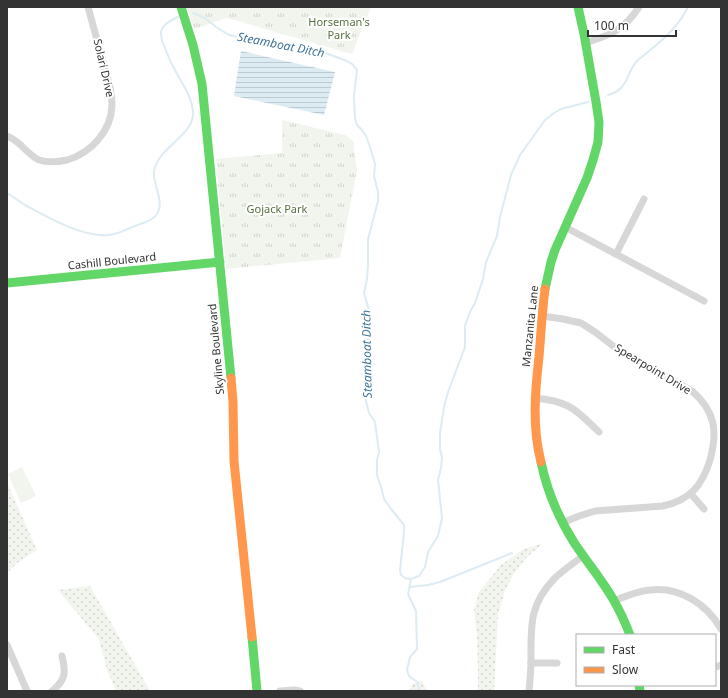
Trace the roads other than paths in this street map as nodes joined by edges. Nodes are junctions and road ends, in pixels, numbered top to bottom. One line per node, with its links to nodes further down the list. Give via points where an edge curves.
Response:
1 (88, 7): 6 (street, Solari Drive, via 112,96 106,128 88,150 70,159 53,162 35,158 18,142)
2 (181, 7): 10 (street, Skyline Boulevard, via 195,50 202,84)
3 (578, 7): 5 (street, Manzanita Lane)
4 (639, 7): 5 (street, via 619,30)
5 (585, 43): 8 (street, Manzanita Lane, via 598,113 598,140 592,166)
6 (7, 136)
7 (644, 199): 9 (street)
8 (565, 227): 9 (street); 13 (street, Manzanita Lane, via 548,274)
9 (616, 254): 12 (street)
10 (220, 262): 11 (street, Cashill Boulevard); 29 (street, Skyline Boulevard, via 232,392 234,461)
11 (7, 283)
12 (704, 301)
13 (542, 316): 14 (street, Manzanita Lane); 16 (street, Spearpoint Drive, via 581,323 618,349 699,397 709,412 714,438 706,471)
14 (535, 398): 15 (street, via 567,406); 18 (street, Manzanita Lane, via 535,425 541,465)
15 (599, 432)
16 (691, 494): 17 (street); 18 (street, Spearpoint Drive, via 672,504 595,511)
17 (704, 509)
18 (562, 523): 19 (street, Manzanita Lane)
19 (584, 556): 20 (street, Manzanita Lane); 25 (street, via 561,572 540,596 531,628)
20 (614, 601): 21 (street, via 650,590 675,592 702,606); 22 (street, Manzanita Lane)
21 (721, 629)
22 (630, 634)
23 (7, 645): 27 (street)
24 (62, 656): 28 (street, via 64,677)
25 (531, 663): 26 (street); 32 (street)
26 (557, 663)
27 (27, 691)
28 (52, 691)
29 (257, 691)
30 (280, 691): 31 (street)
31 (300, 691)
32 (529, 691)

